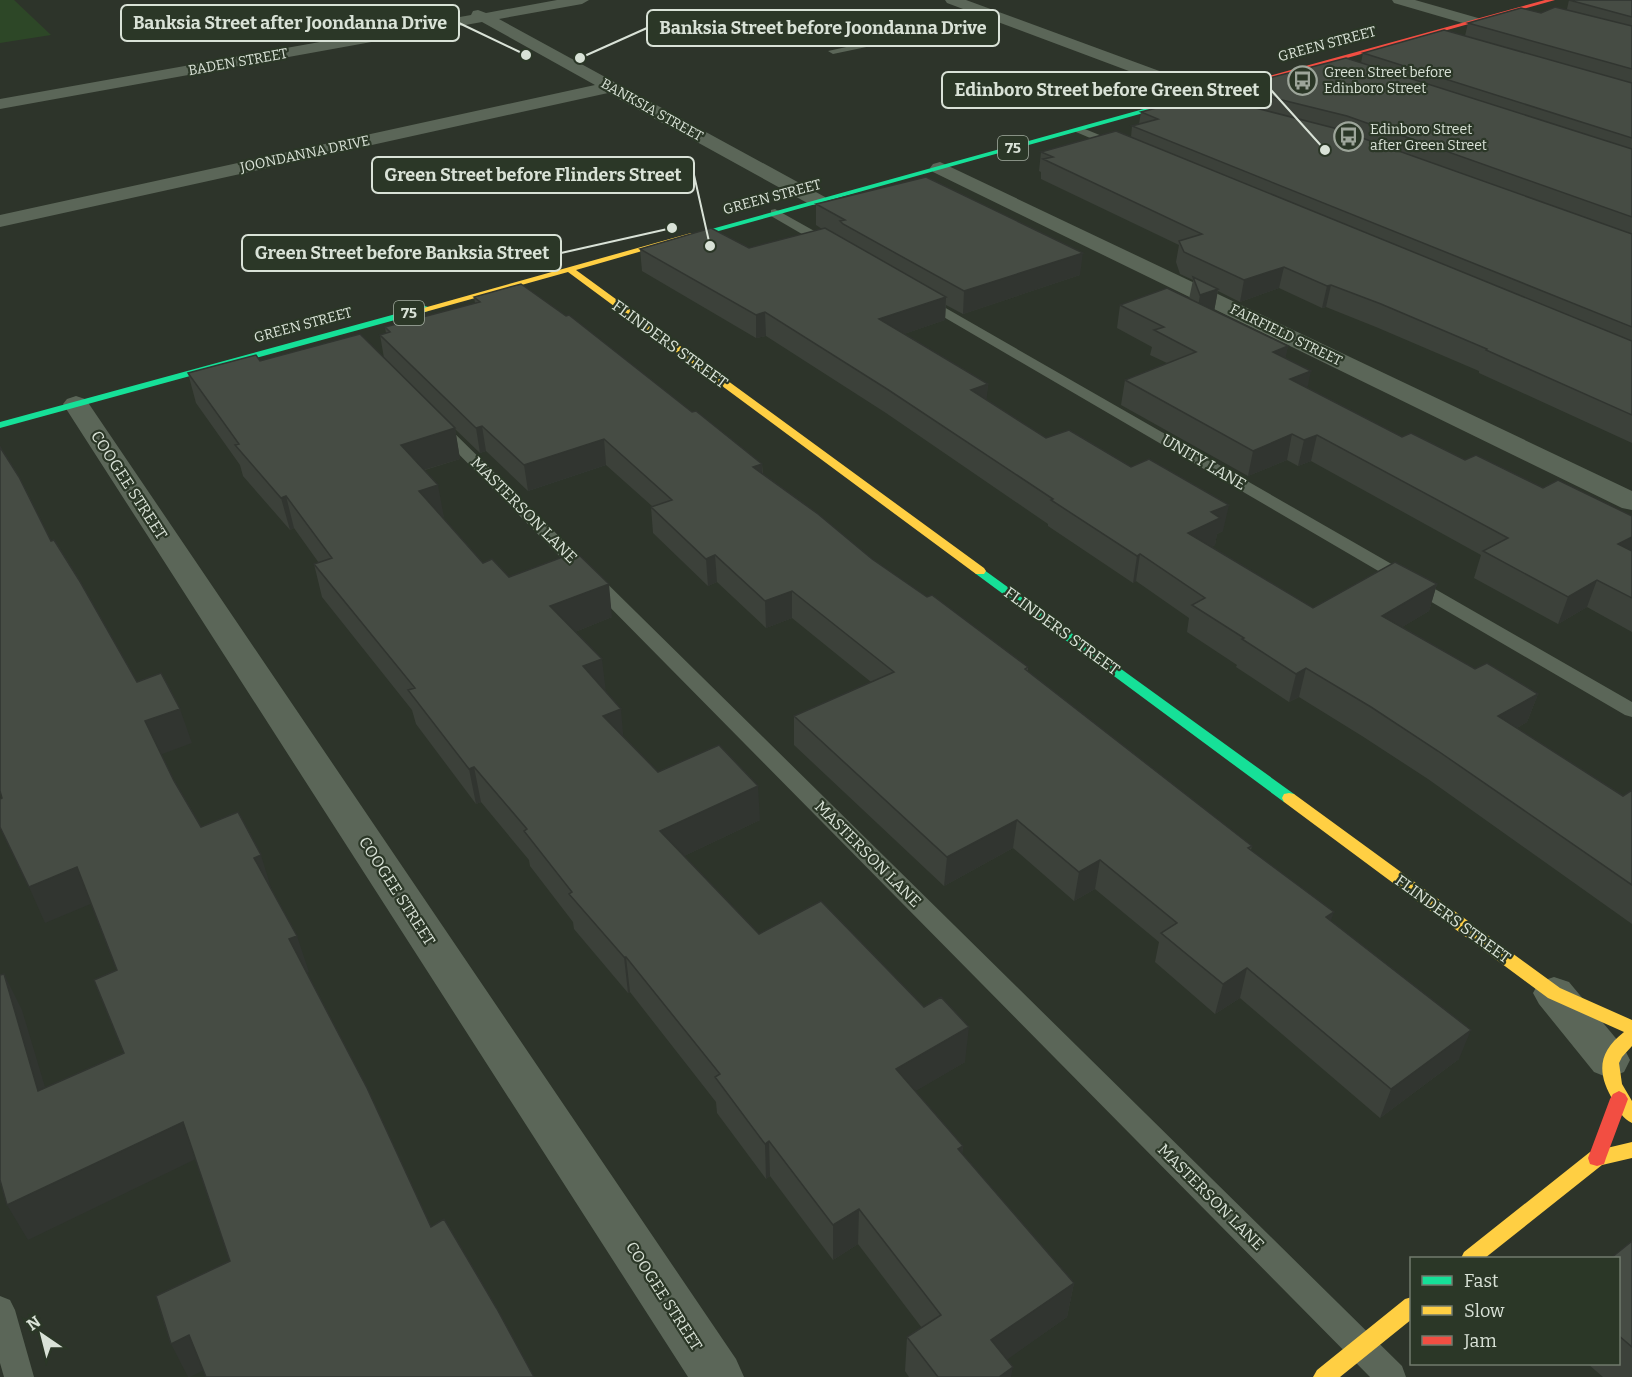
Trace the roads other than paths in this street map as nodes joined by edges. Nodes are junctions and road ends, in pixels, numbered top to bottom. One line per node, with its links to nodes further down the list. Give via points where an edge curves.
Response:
1 (582, 0): 9 (street, BADEN STREET)
2 (952, 0): 8 (street)
3 (1399, 0): 10 (street)
4 (1552, 0): 6 (main road, GREEN STREET / 75)
5 (465, 6): 9 (street, BANKSIA STREET)
6 (1518, 9): 7 (lane); 10 (main road, GREEN STREET / 75)
7 (1540, 15)
8 (997, 16): 13 (lane); 17 (street)
9 (485, 17): 16 (street, BANKSIA STREET); 18 (street, BADEN STREET)
10 (1473, 21): 11 (main road, GREEN STREET / 75)
11 (1422, 35): 12 (street); 14 (main road, GREEN STREET / 75)
12 (1458, 46)
13 (833, 51)
14 (1320, 63): 15 (lane); 17 (main road, GREEN STREET / 75)
15 (1342, 70)
16 (611, 87): 23 (street, BANKSIA STREET); 25 (street, JOONDANNA DRIVE)
17 (1207, 93): 19 (street, via 1221,105); 20 (main road, GREEN STREET / 75)
18 (0, 104)
19 (1293, 126)
20 (1080, 130): 21 (lane); 22 (main road, GREEN STREET / 75)
21 (1132, 152)
22 (940, 168): 23 (main road, GREEN STREET / 75); 34 (street, FAIRFIELD STREET)
23 (818, 201): 24 (main road, GREEN STREET / 75)
24 (775, 213): 26 (lane); 27 (main road, GREEN STREET / 75)
25 (0, 221)
26 (847, 255)
27 (569, 269): 29 (main road, GREEN STREET / 75); 36 (main road, FLINDERS STREET)
28 (909, 291): 35 (lane, UNITY LANE)
29 (344, 330): 30 (lane); 31 (main road, GREEN STREET / 75)
30 (360, 346)
31 (76, 404): 33 (main road, GREEN STREET / 75); 47 (street, COOGEE STREET)
32 (428, 414): 45 (lane, MASTERSON LANE)
33 (0, 425)
34 (1632, 502)
35 (1632, 711)
36 (1554, 993): 37 (street, FLINDERS STREET)
37 (1624, 1041): 38 (main road, via 1611,1082)
38 (1618, 1099): 39 (main road); 41 (main road)
39 (1632, 1115)
40 (1632, 1150): 41 (main road)
41 (1597, 1158): 42 (main road)
42 (1473, 1257)
43 (1410, 1308): 45 (main road)
44 (0, 1310): 46 (lane)
45 (1361, 1347): 48 (main road); 49 (lane, MASTERSON LANE)
46 (19, 1377)
47 (718, 1377)
48 (1324, 1377)
49 (1391, 1377)

